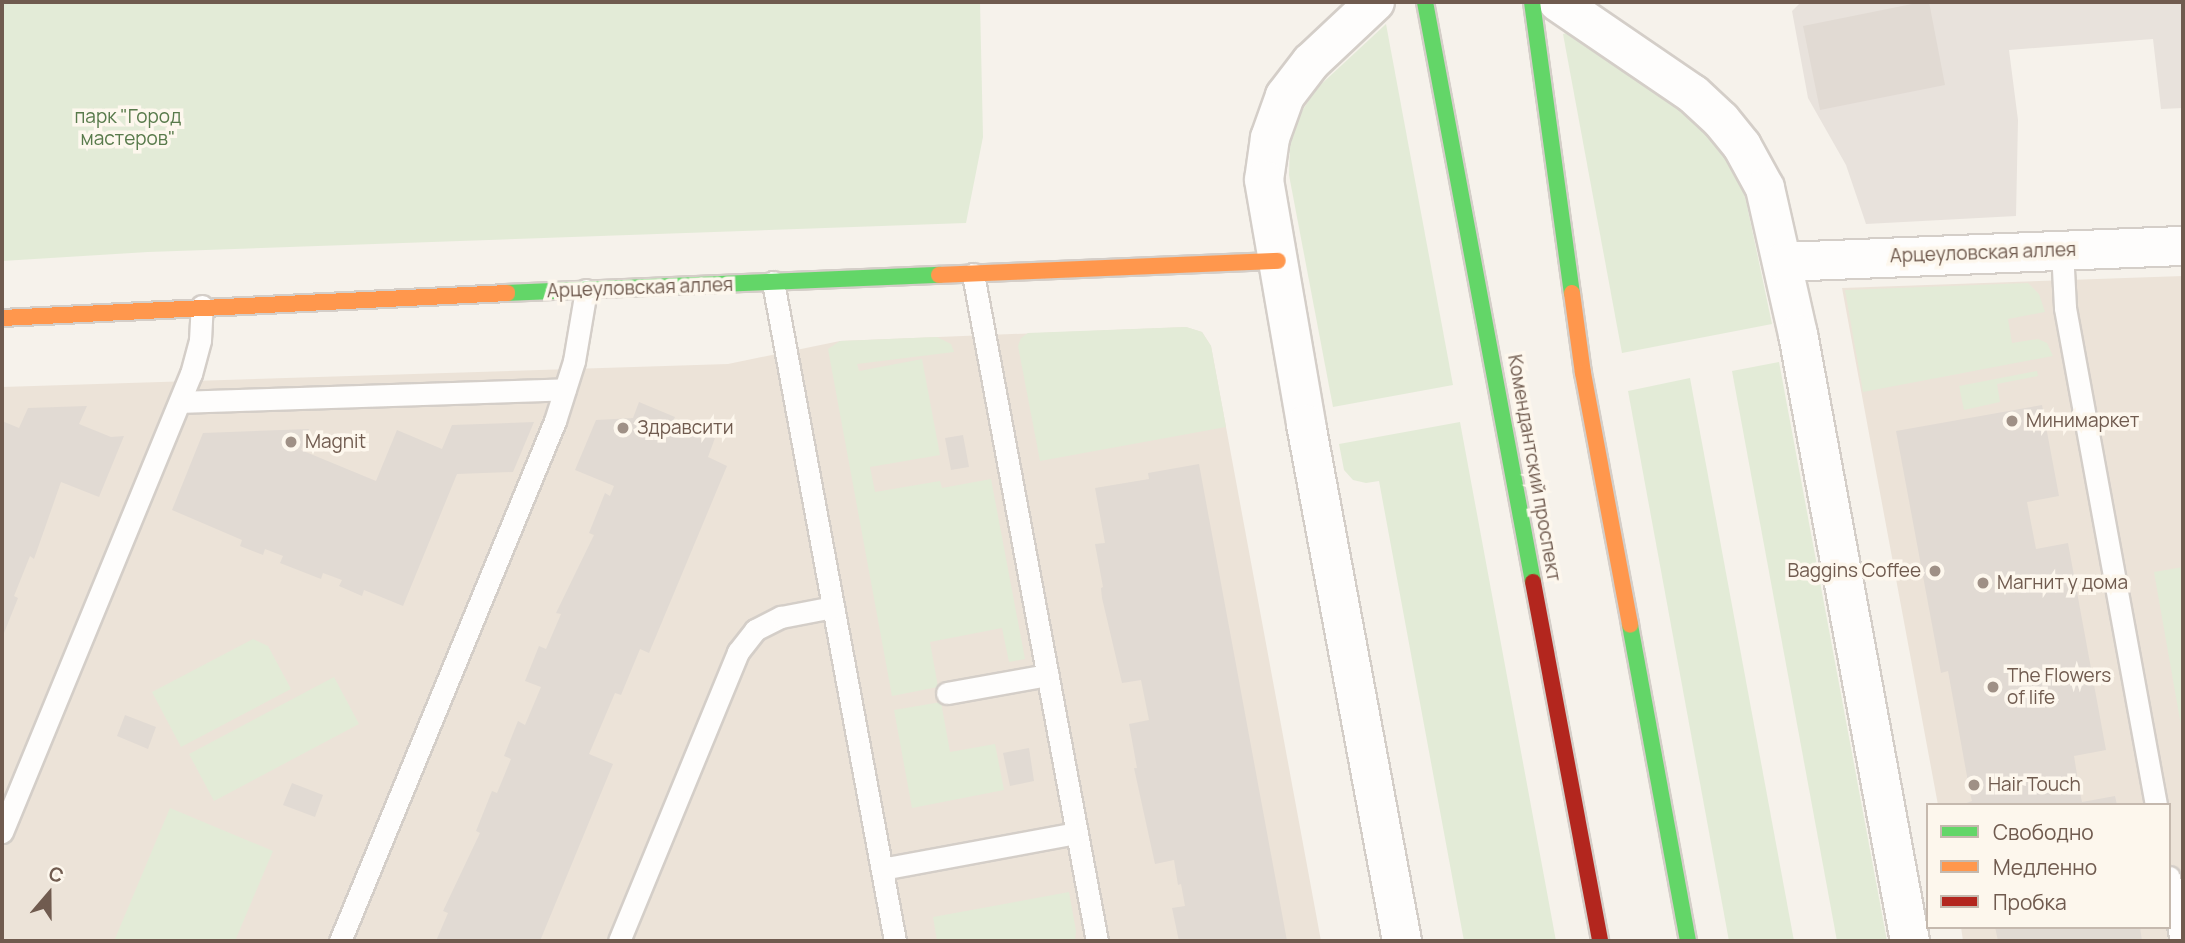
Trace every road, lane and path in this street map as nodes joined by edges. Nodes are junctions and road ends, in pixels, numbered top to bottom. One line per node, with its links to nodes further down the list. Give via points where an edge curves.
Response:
1 (1375, 2): 7 (street, via 1311,62 1285,96 1270,138 1264,180)
2 (1425, 2): 29 (street, Комендантский проспект)
3 (1532, 2): 30 (street, via 1583,373)
4 (1558, 2): 8 (street, via 1693,94 1721,120 1742,146 1765,188)
5 (2183, 246): 6 (street, Арцеуловская аллея)
6 (2062, 250): 8 (street, Арцеуловская аллея); 19 (lane, via 2067,321)
7 (1278, 261): 9 (street, Арцеуловская аллея); 28 (street)
8 (1783, 262): 31 (street)
9 (973, 274): 10 (street, Арцеуловская аллея); 17 (lane)
10 (773, 282): 11 (street, Арцеуловская аллея); 16 (lane)
11 (586, 290): 12 (street, Арцеуловская аллея); 14 (lane)
12 (202, 306): 13 (street, Арцеуловская аллея); 15 (lane, via 200,340)
13 (2, 318)
14 (565, 389): 15 (lane); 24 (lane)
15 (180, 402): 20 (lane)
16 (833, 607): 22 (lane); 25 (lane, via 781,617 755,630 738,652)
17 (1047, 675): 18 (lane); 21 (lane)
18 (947, 693)
19 (2156, 803)
20 (2, 832)
21 (1077, 832): 22 (lane); 27 (lane)
22 (882, 869): 26 (lane)
23 (2171, 888): 32 (lane)
24 (340, 941)
25 (619, 941)
26 (895, 941)
27 (1097, 941)
28 (1402, 941)
29 (1600, 941)
30 (1688, 941)
31 (1910, 941)
32 (2181, 941)

